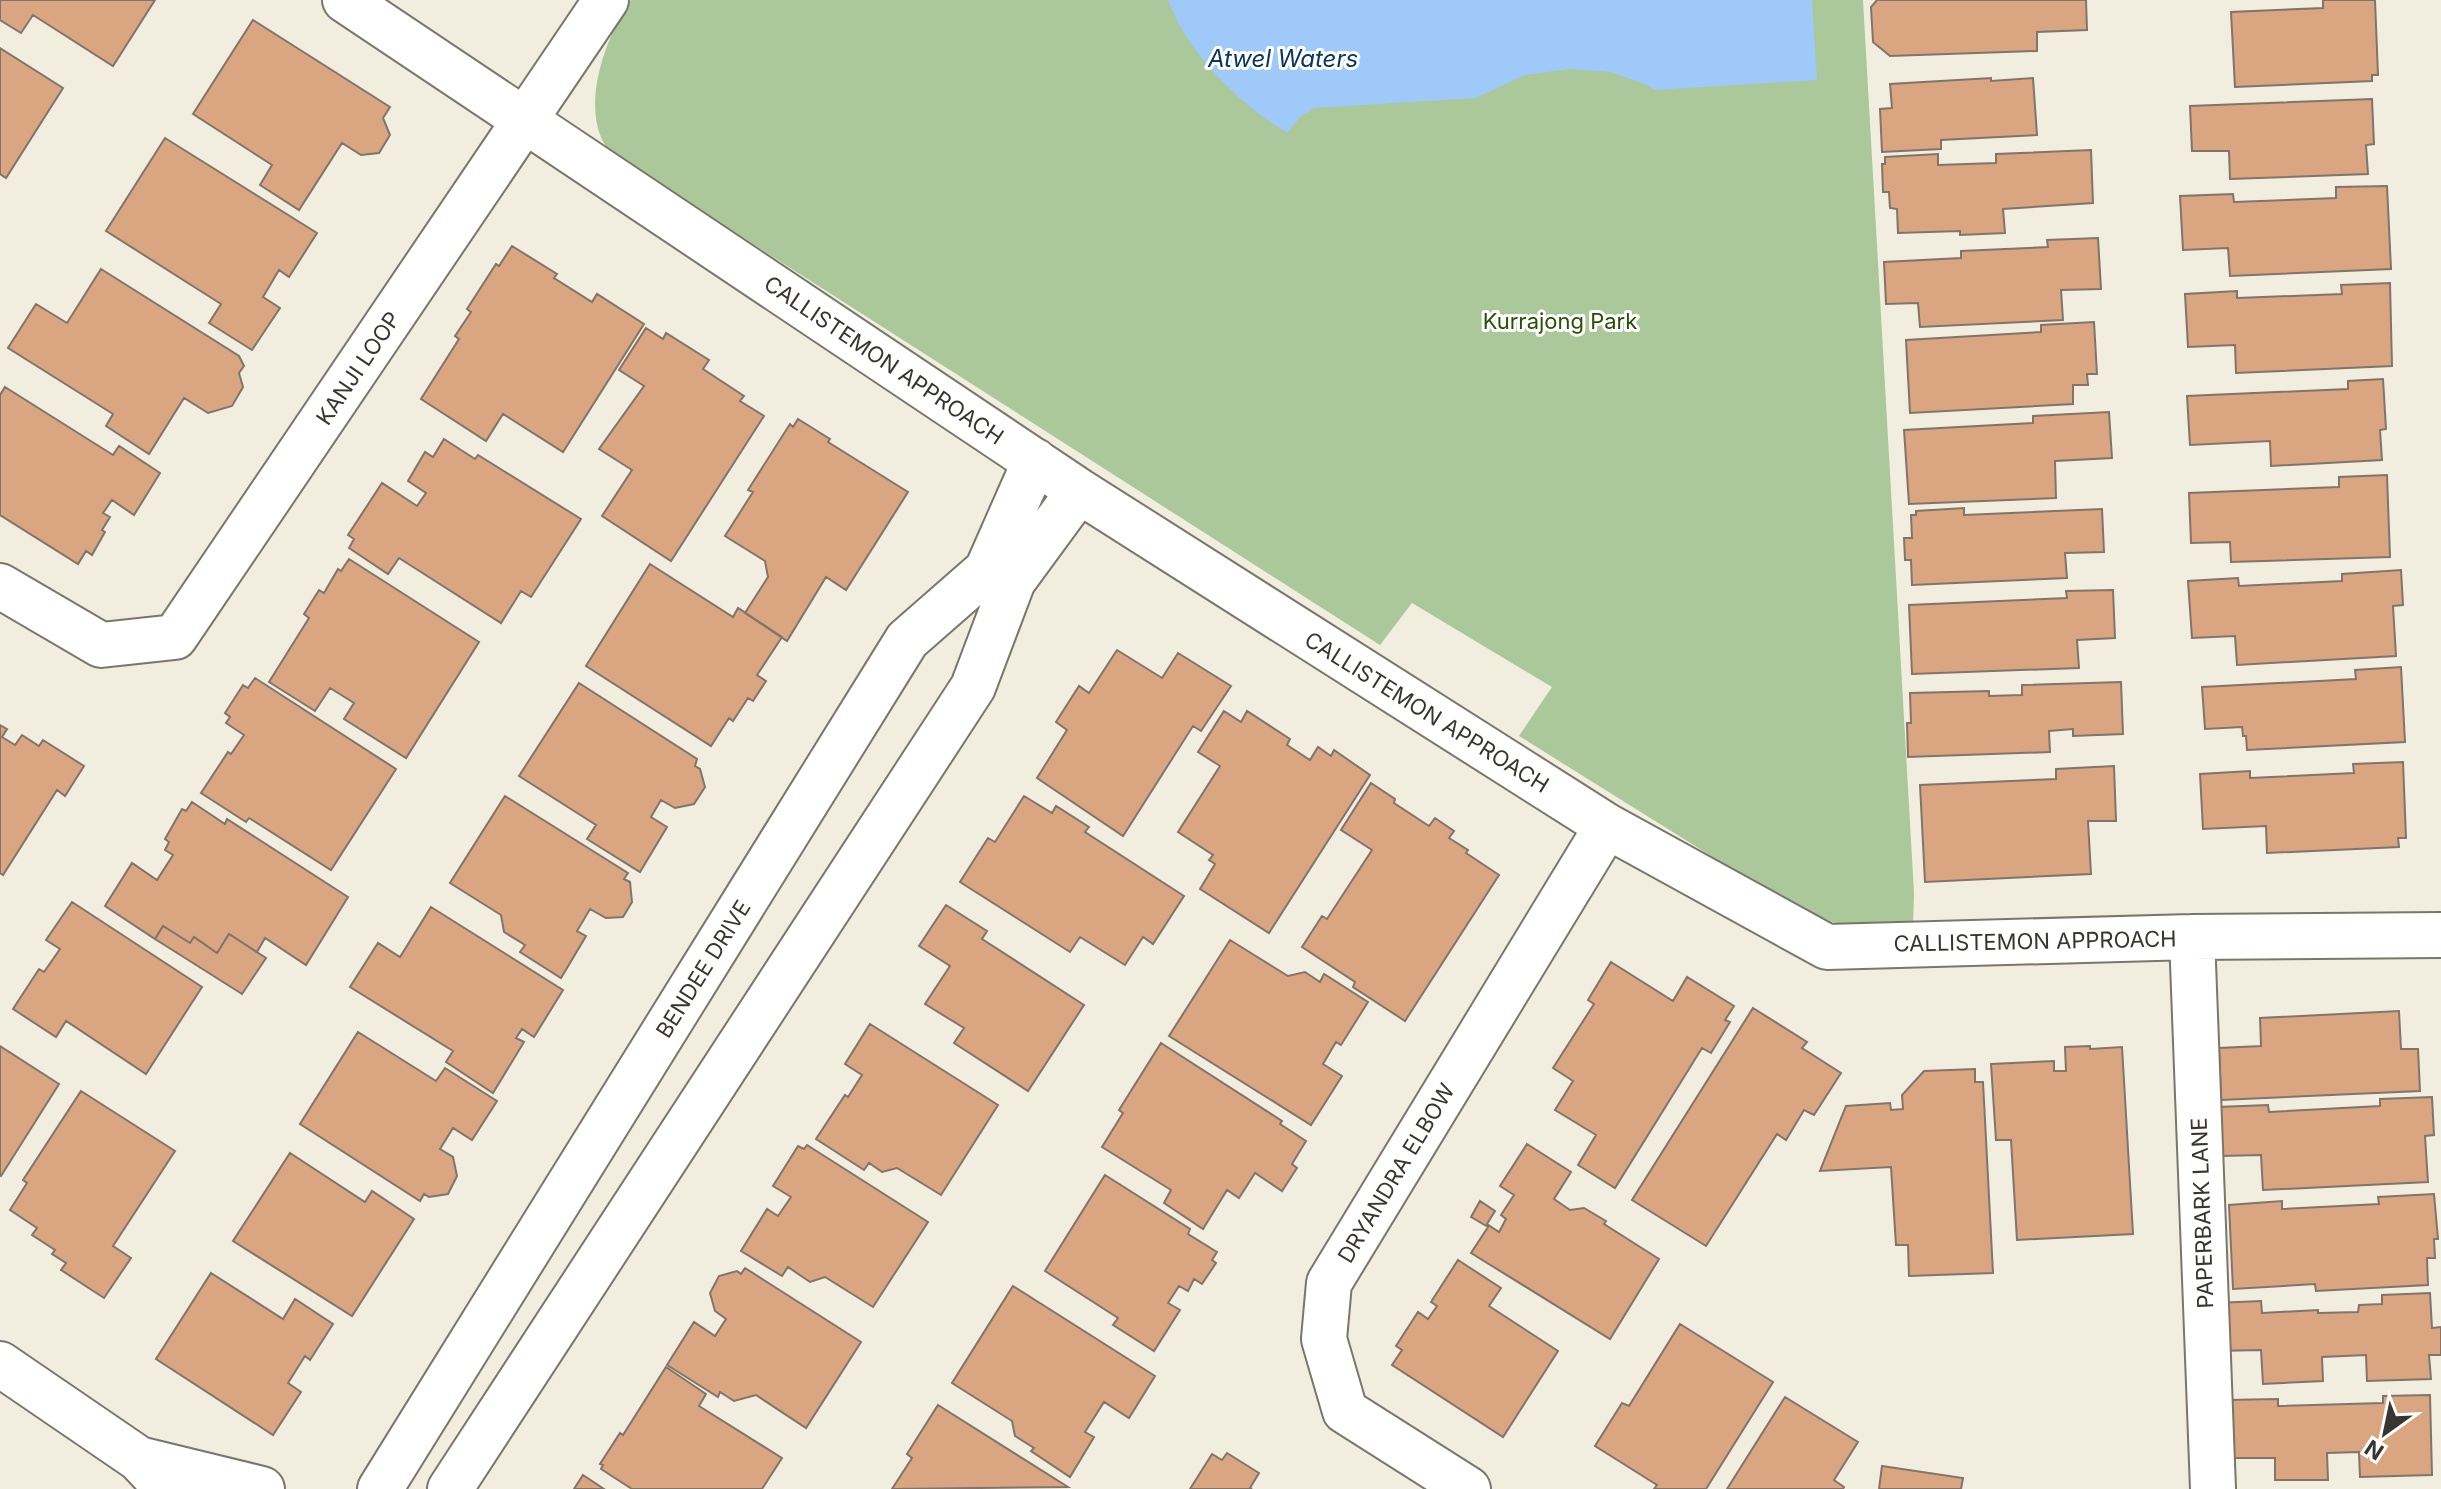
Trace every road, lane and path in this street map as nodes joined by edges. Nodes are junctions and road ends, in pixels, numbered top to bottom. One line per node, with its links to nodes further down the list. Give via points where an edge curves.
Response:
1 (345, 0): 3 (street)
2 (606, 0): 3 (street, KANJI LOOP)
3 (527, 120): 4 (street, CALLISTEMON APPROACH); 6 (street, KANJI LOOP, via 175,637 101,645)
4 (1035, 461): 5 (street, CALLISTEMON APPROACH); 13 (street, BENDEE DRIVE, via 987,570 907,640)
5 (1079, 491): 7 (street, CALLISTEMON APPROACH); 14 (street, via 1013,581 973,687)
6 (0, 586)
7 (1607, 826): 9 (street, CALLISTEMON APPROACH, via 1827,947); 15 (street, DRYANDRA ELBOW, via 1329,1283 1324,1339 1345,1411)
8 (2441, 935): 9 (street, CALLISTEMON APPROACH)
9 (2192, 937): 16 (street, PAPERBARK LANE)
10 (0, 1364): 11 (street)
11 (153, 1474): 12 (street)
12 (262, 1489)
13 (380, 1489)
14 (450, 1489)
15 (1468, 1489)
16 (2213, 1489)

